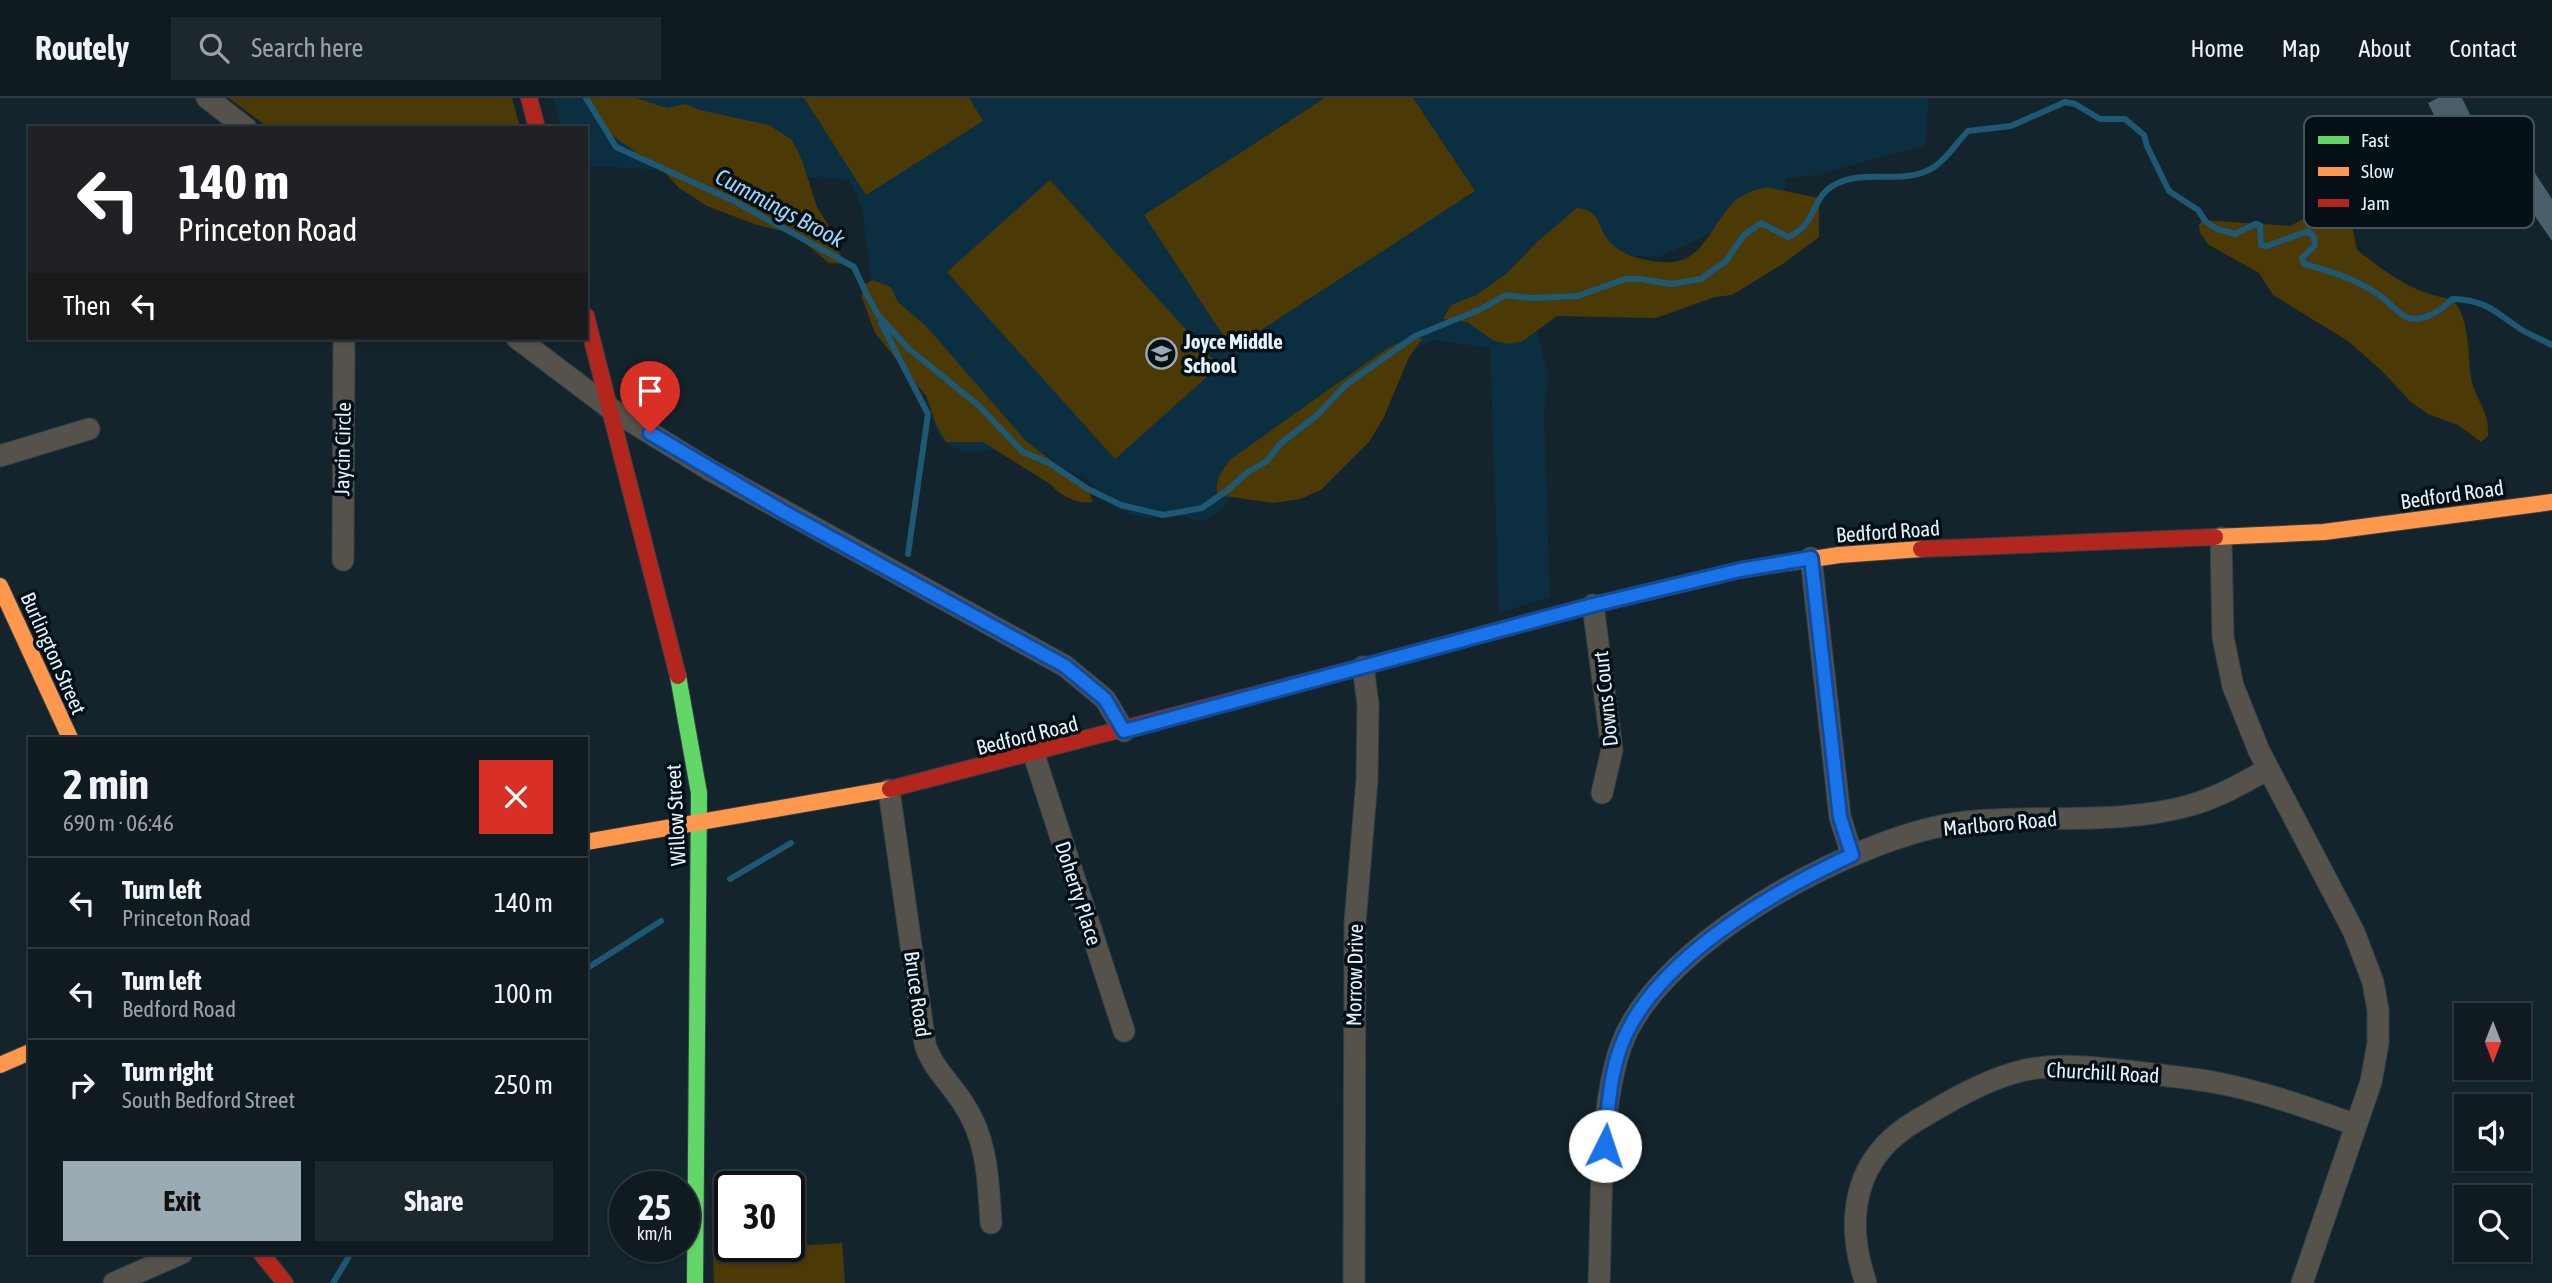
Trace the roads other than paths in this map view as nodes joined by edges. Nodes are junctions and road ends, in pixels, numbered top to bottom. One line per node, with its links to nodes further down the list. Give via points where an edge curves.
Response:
1 (207, 98): 3 (street)
2 (529, 98): 4 (street)
3 (243, 126)
4 (536, 126)
5 (588, 323): 8 (street, Willow Street)
6 (344, 340): 14 (street, Jaycin Circle)
7 (520, 340): 8 (street)
8 (611, 409): 18 (street, via 742,488 1065,666 1105,699); 24 (street, Willow Street, via 677,669)
9 (89, 429): 10 (street)
10 (0, 456)
11 (2552, 502): 12 (street, Bedford Road, via 2324,532)
12 (2221, 538): 13 (street, Bedford Road); 21 (street, via 2222,626 2229,672)
13 (1811, 558): 16 (street, Bedford Road, via 1727,572); 26 (street, via 1840,817)
14 (343, 560)
15 (0, 586): 19 (street, Burlington Street)
16 (1593, 605): 17 (street, Bedford Road); 23 (street, Downs Court, via 1612,750)
17 (1363, 667): 18 (street, Bedford Road); 37 (street, Morrow Drive, via 1367,780 1355,923)
18 (1124, 731): 20 (street, Bedford Road)
19 (69, 737)
20 (1034, 755): 22 (street, Bedford Road); 27 (street, Doherty Place)
21 (2268, 769): 26 (street, Marlboro Road, via 2224,793 2180,807 2097,817 1951,824); 30 (street, via 2344,912 2373,982 2378,1043)
22 (889, 790): 24 (street, Bedford Road); 31 (street, Bruce Road, via 925,1044 982,1140)
23 (1602, 793)
24 (700, 822): 25 (street, Bedford Road); 36 (street, Willow Street)
25 (588, 842)
26 (1852, 855): 38 (street, Marlboro Road, via 1784,888 1728,927 1665,980 1629,1028 1614,1069 1608,1104)
27 (1124, 1031)
28 (28, 1053): 29 (street)
29 (0, 1065)
30 (2356, 1125): 39 (street, Churchill Road, via 2212,1082 2069,1066 2017,1072 1940,1107 1901,1131 1879,1152 1863,1182 1854,1218); 40 (street)
31 (991, 1223)
32 (177, 1255): 34 (street)
33 (263, 1255): 35 (street)
34 (114, 1283)
35 (285, 1283)
36 (695, 1283)
37 (1354, 1283)
38 (1600, 1283)
39 (1866, 1283)
40 (2302, 1283)

